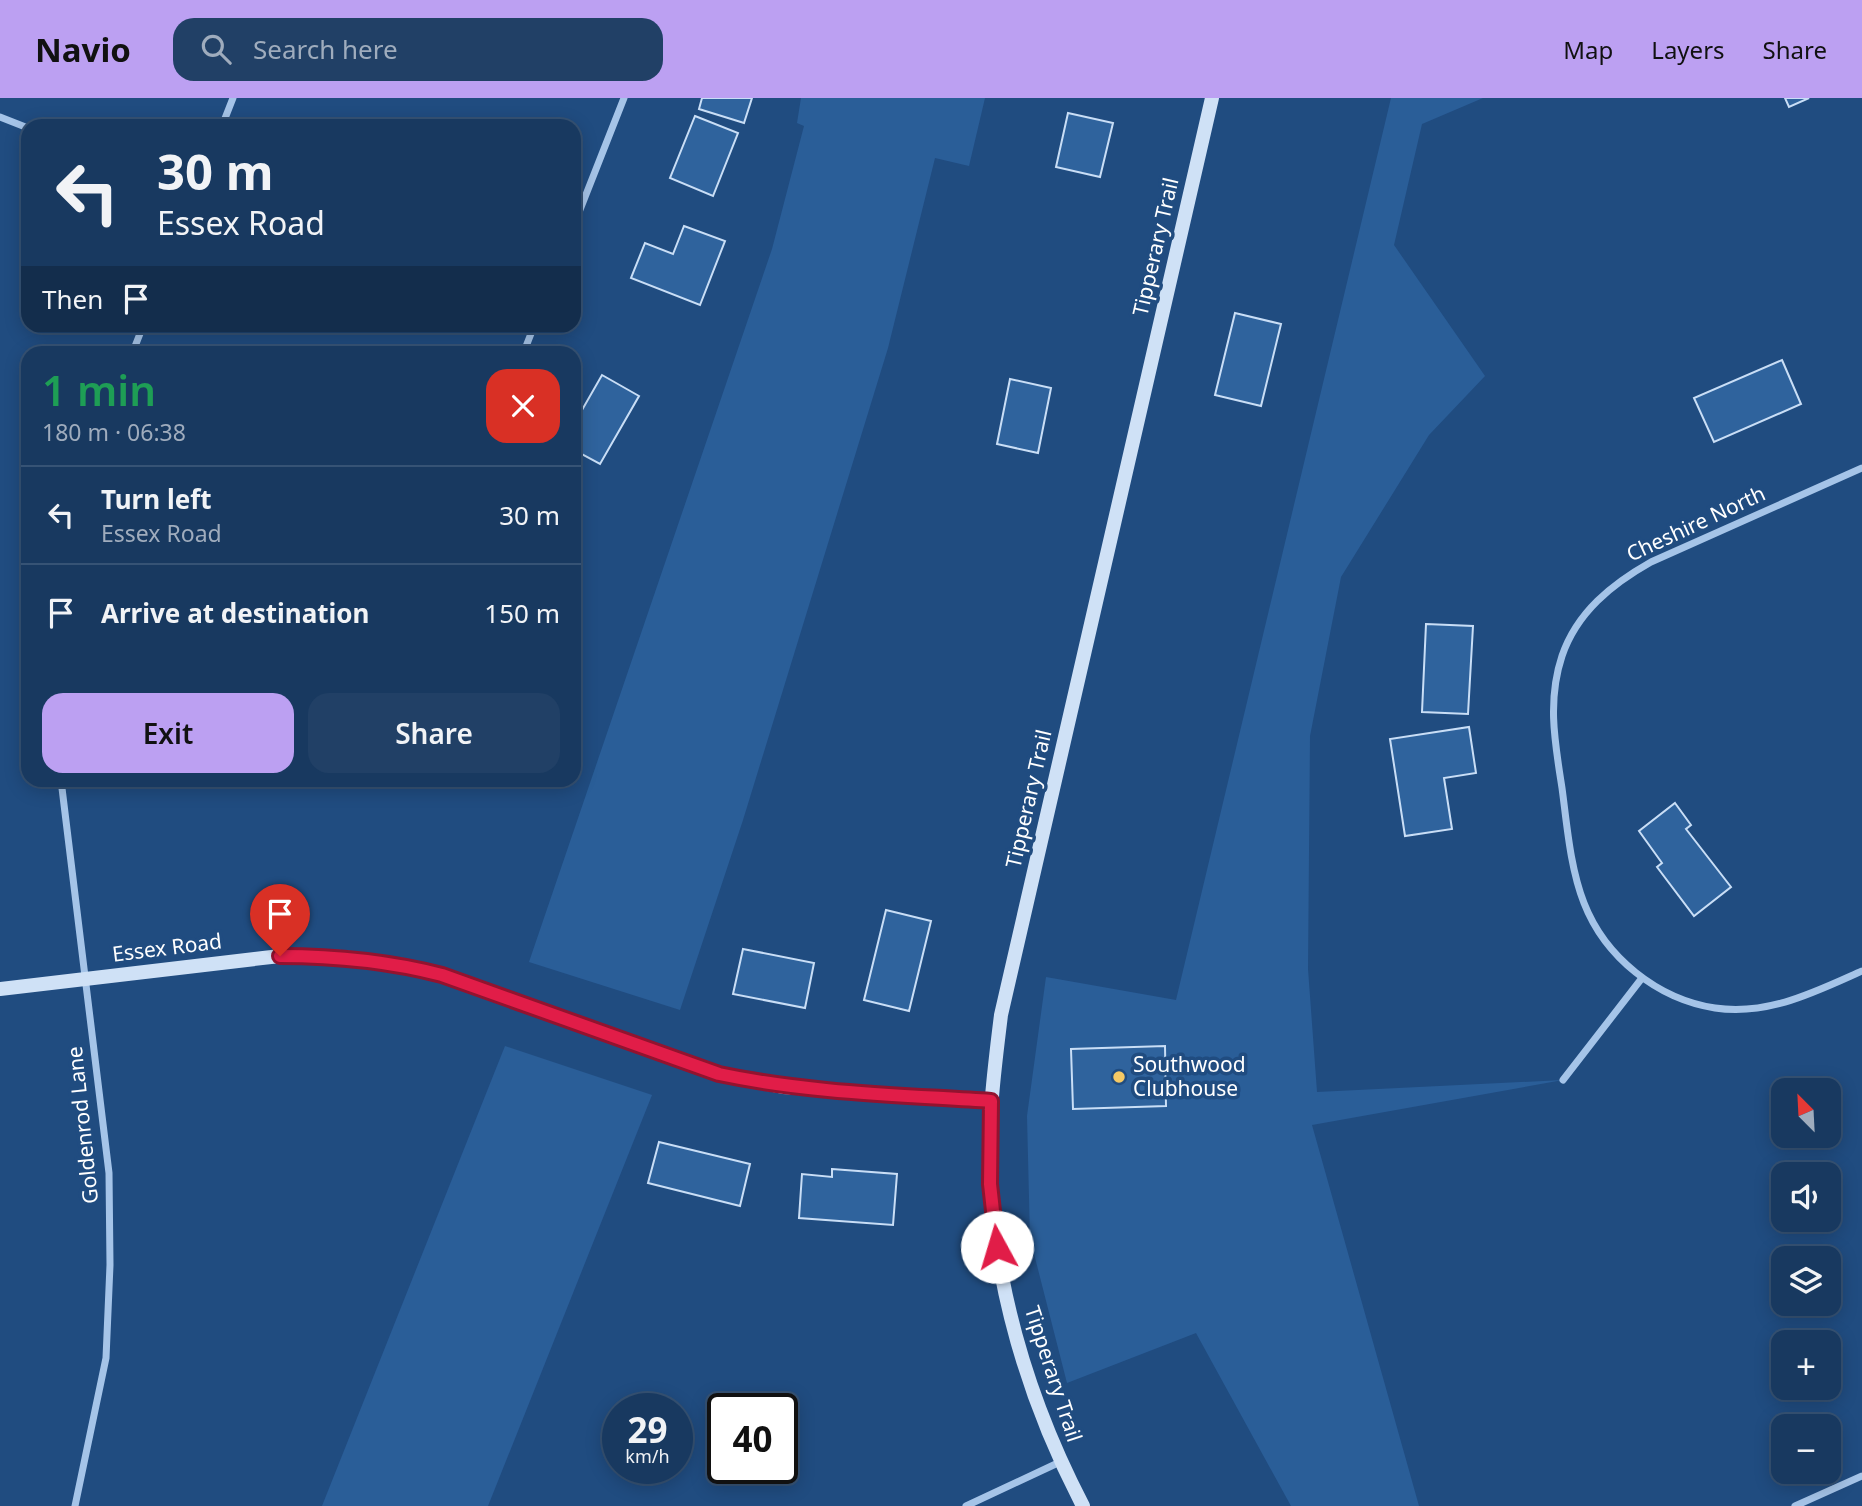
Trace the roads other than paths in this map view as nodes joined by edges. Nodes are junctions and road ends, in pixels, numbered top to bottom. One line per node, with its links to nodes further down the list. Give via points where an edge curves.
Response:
1 (233, 98): 5 (street)
2 (624, 98): 7 (street)
3 (1212, 98): 15 (street, Tipperary Trail, via 1001,1015)
4 (0, 117): 6 (street)
5 (225, 119)
6 (21, 125)
7 (581, 207)
8 (1862, 468): 11 (street, Cheshire North, via 1618,580 1595,601 1562,654 1552,717 1583,901 1615,954)
9 (62, 787): 12 (street, Goldenrod Lane)
10 (1862, 971): 11 (street, Cheshire North, via 1788,1003 1756,1009 1715,1008 1675,997)
11 (1642, 978): 14 (street)
12 (83, 979): 13 (street, Essex Road); 15 (street, Essex Road, via 280,956 342,957 402,965 442,975 719,1074 783,1087); 18 (street, Goldenrod Lane, via 109,1173 110,1265 106,1358)
13 (0, 989)
14 (1563, 1080)
15 (991, 1101): 16 (street, Tipperary Trail, via 990,1184 1000,1268 1018,1350)
16 (1060, 1462): 19 (street); 20 (street, Tipperary Trail)
17 (1862, 1476): 21 (street)
18 (75, 1506)
19 (966, 1506)
20 (1083, 1506)
21 (1795, 1506)

